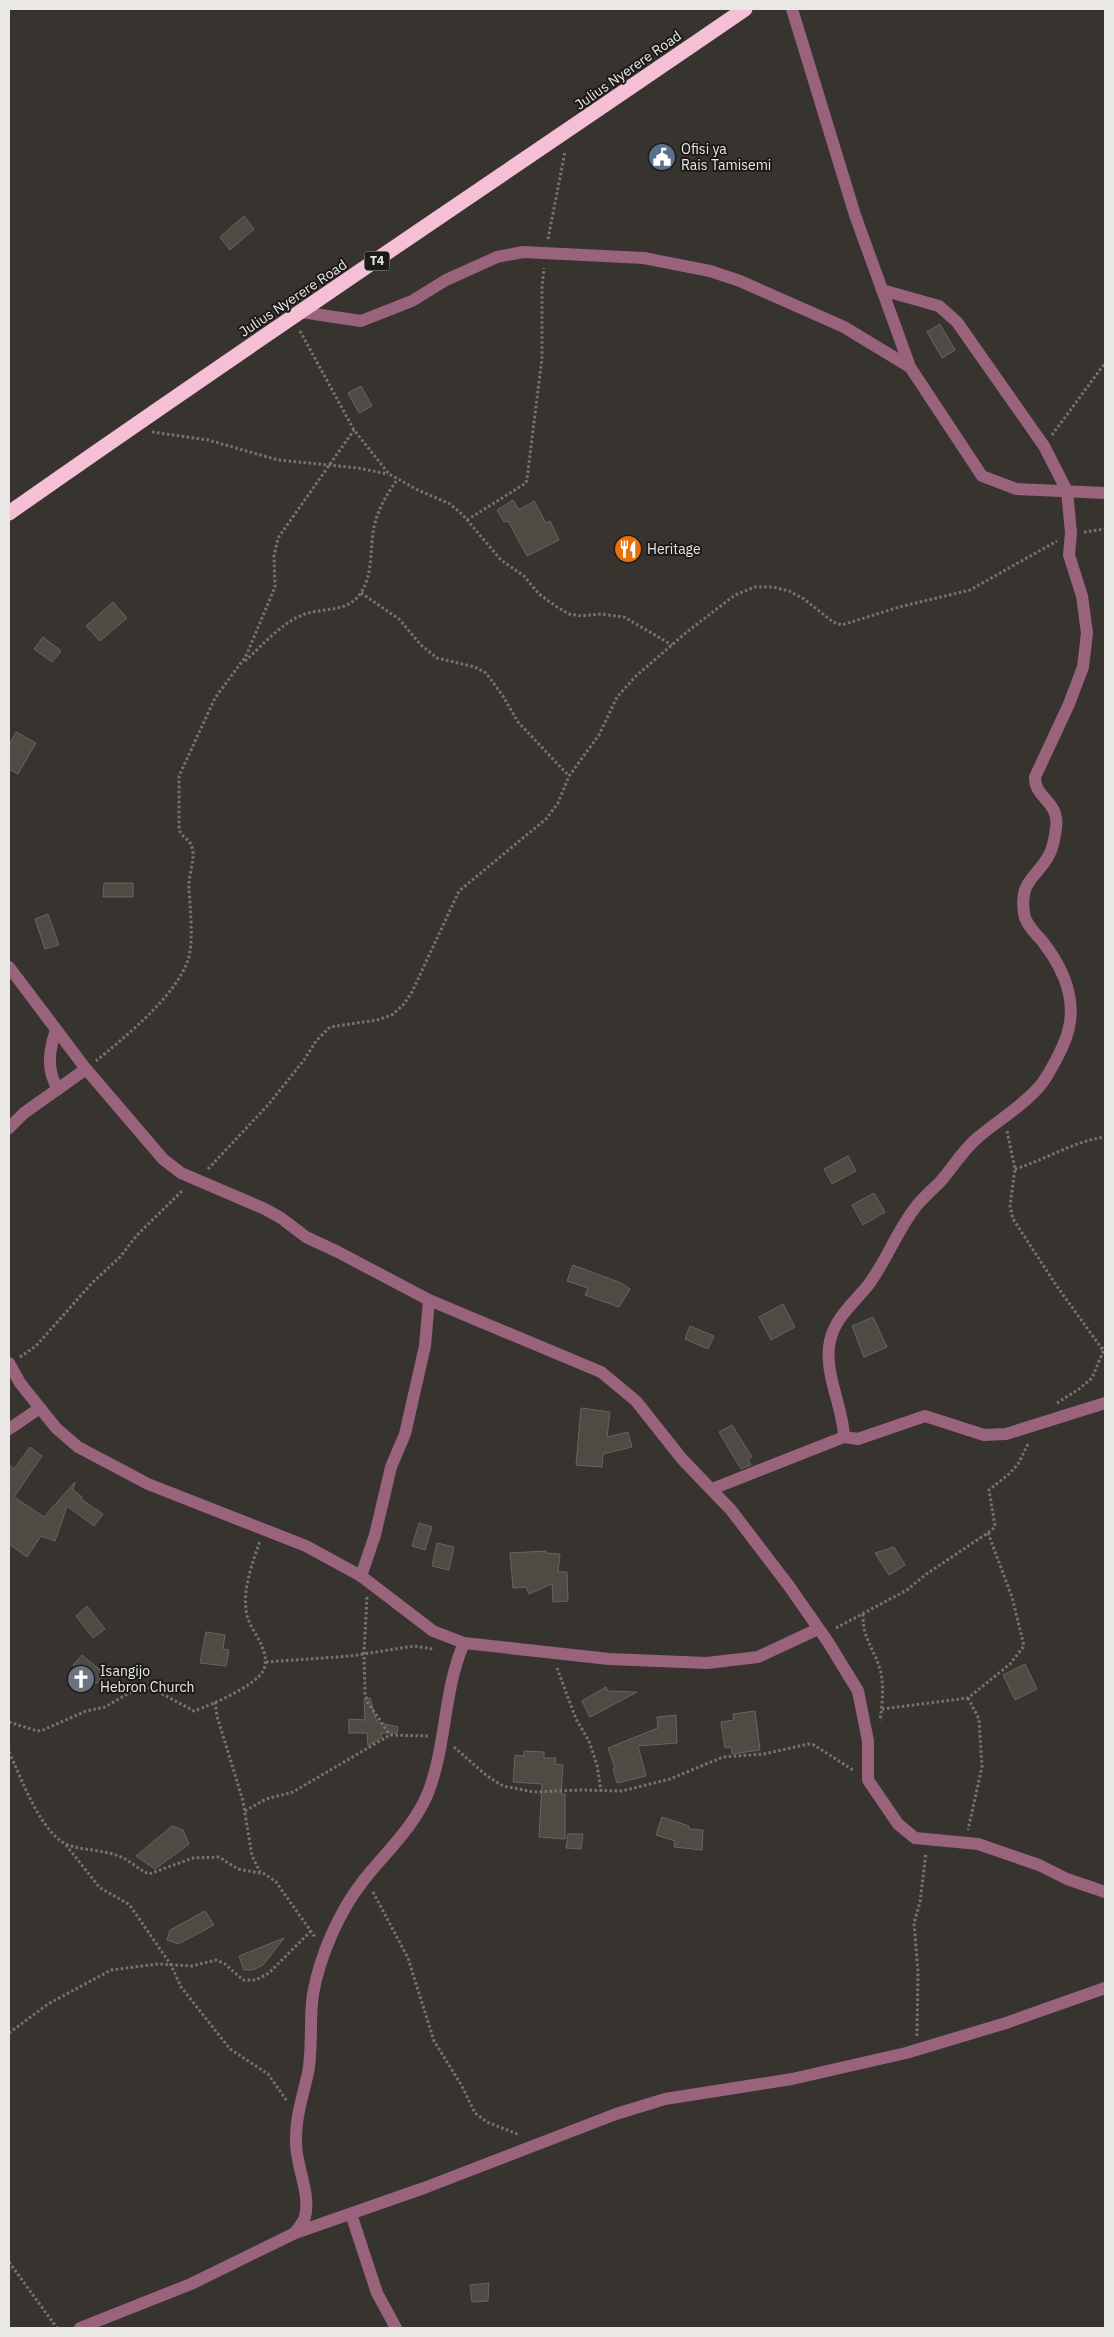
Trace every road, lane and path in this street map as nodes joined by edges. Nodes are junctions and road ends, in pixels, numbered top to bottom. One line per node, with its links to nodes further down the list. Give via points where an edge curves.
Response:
1 (745, 9): 3 (highway, Julius Nyerere Road / T4)
2 (792, 9): 5 (street, via 855,215)
3 (570, 130): 4 (path); 6 (highway, Julius Nyerere Road / T4)
4 (546, 251): 6 (street, via 497,257 412,300 361,321); 8 (street, via 644,258 710,271 740,281 844,328); 18 (path, via 542,286 542,358 526,483)
5 (882, 290): 8 (street); 11 (street, via 939,306 957,322)
6 (297, 315): 9 (highway, Julius Nyerere Road / T4); 10 (path)
7 (1105, 363): 11 (path)
8 (910, 367): 15 (street, via 982,476 1016,489)
9 (128, 429): 12 (path, via 208,440 278,460); 17 (highway, Julius Nyerere Road / T4)
10 (354, 430): 12 (path); 13 (path)
11 (1044, 446): 15 (street)
12 (331, 465): 13 (path); 23 (path, via 278,538 274,556 275,587)
13 (389, 474): 14 (path)
14 (397, 480): 18 (path, via 450,504); 21 (path, via 384,499 374,526 368,572)
15 (1067, 491): 16 (street); 20 (street)
16 (1105, 493)
17 (9, 513)
18 (467, 520): 22 (path, via 501,560 558,607 576,615 624,617)
19 (1105, 529): 20 (path)
20 (1071, 534): 22 (path, via 970,590 842,625 789,591 755,587 735,595); 29 (street, via 1069,555 1082,596 1087,633 1083,667 1035,777 1039,792 1056,814 1056,828 1050,855 1028,880 1024,914 1030,928 1054,957 1066,979 1071,1017 1064,1043 1039,1087)
21 (361, 593): 23 (path, via 347,606 304,615 288,624); 24 (path, via 399,620 437,658 475,667 486,673 518,722)
22 (672, 645): 24 (path, via 617,697 599,735)
23 (243, 662): 27 (path, via 215,698 179,776 180,833 192,846 193,855 188,880 189,959 180,977 154,1009)
24 (569, 776): 33 (path, via 558,803 546,819 459,891 404,1004 377,1020 330,1027 316,1040 268,1105)
25 (9, 967): 26 (street)
26 (56, 1030): 27 (street); 28 (street, via 49,1057 52,1080)
27 (86, 1069): 28 (street); 33 (street, via 163,1159 181,1173)
28 (58, 1089): 30 (street)
29 (1004, 1116): 32 (path); 42 (street, via 974,1141 919,1204 900,1228 890,1252 832,1332 829,1360)
30 (9, 1128)
31 (1105, 1137): 32 (path)
32 (1015, 1169): 35 (path, via 1010,1206 1013,1219 1056,1285)
33 (198, 1180): 34 (street, via 265,1209 306,1238); 36 (path, via 177,1194 152,1219 36,1346)
34 (429, 1300): 43 (street, via 601,1372 636,1401 682,1459); 46 (street, via 425,1346 405,1434 391,1467)
35 (1105, 1350): 38 (path, via 1092,1378)
36 (9, 1364): 39 (street)
37 (1105, 1403): 40 (street)
38 (1054, 1406)
39 (40, 1408): 41 (street); 44 (street, via 78,1447 148,1484)
40 (1035, 1425): 42 (street, via 1006,1434 984,1435 925,1416 858,1439); 45 (path, via 1018,1464 989,1490 995,1526)
41 (9, 1429)
42 (844, 1437): 43 (street)
43 (712, 1489): 48 (street, via 763,1551)
44 (264, 1529): 46 (street, via 306,1546); 53 (path, via 245,1607)
45 (988, 1533): 47 (path, via 907,1590); 54 (path, via 1012,1597 1024,1646 1010,1664)
46 (365, 1579): 49 (street, via 433,1631); 51 (path)
47 (863, 1613): 48 (path); 56 (path, via 862,1628 881,1673)
48 (821, 1632): 52 (street, via 758,1657 707,1664); 62 (street, via 858,1691 868,1741)
49 (464, 1643): 52 (street); 60 (street, via 451,1680)
50 (435, 1649): 51 (path, via 414,1646)
51 (364, 1653): 53 (path); 59 (path, via 365,1694)
52 (552, 1653): 63 (path, via 573,1713 589,1741)
53 (266, 1662): 55 (path, via 257,1678)
54 (968, 1698): 56 (path); 67 (path, via 979,1719 982,1768 967,1827)
55 (215, 1702): 57 (path, via 194,1711 144,1687 105,1707 86,1711 43,1730); 64 (path)
56 (882, 1709): 58 (path)
57 (9, 1722)
58 (880, 1723)
59 (390, 1736): 60 (path); 64 (path, via 301,1788 266,1799)
60 (442, 1736): 63 (path, via 487,1776 513,1790); 69 (street, via 419,1812)
61 (9, 1752): 66 (path, via 41,1818)
62 (868, 1780): 63 (path, via 808,1744 764,1754 723,1757 670,1779 622,1791); 65 (street, via 898,1824 915,1838)
63 (602, 1790)
64 (245, 1811): 68 (path, via 252,1856)
65 (927, 1840): 67 (street); 76 (path, via 920,1902 914,1923 918,1972)
66 (64, 1842): 68 (path, via 124,1858 148,1874 193,1858 218,1857 238,1869); 73 (path, via 100,1888 132,1907)
67 (969, 1844): 70 (street, via 1011,1855)
68 (260, 1872): 71 (path, via 276,1882)
69 (365, 1878): 72 (street); 78 (path, via 408,1958 434,2041 475,2113 487,2122)
70 (1105, 1892)
71 (311, 1931): 72 (path); 73 (path, via 269,1973 256,1980 243,1980 216,1960 192,1966)
72 (324, 1950): 77 (street, via 313,1994 308,2072)
73 (171, 1965): 75 (path, via 111,1970 48,2004); 77 (path, via 182,1987 230,2049 268,2074)
74 (1105, 1988): 76 (street)
75 (9, 2032)
76 (917, 2050): 78 (street, via 792,2079 666,2099 616,2114)
77 (297, 2116): 80 (street, via 298,2168 306,2204 305,2218)
78 (539, 2144): 79 (street)
79 (351, 2214): 80 (street); 84 (street, via 377,2293)
80 (295, 2233): 83 (street, via 191,2284)
81 (9, 2262): 82 (path)
82 (57, 2328)
83 (80, 2328)
84 (396, 2328)

